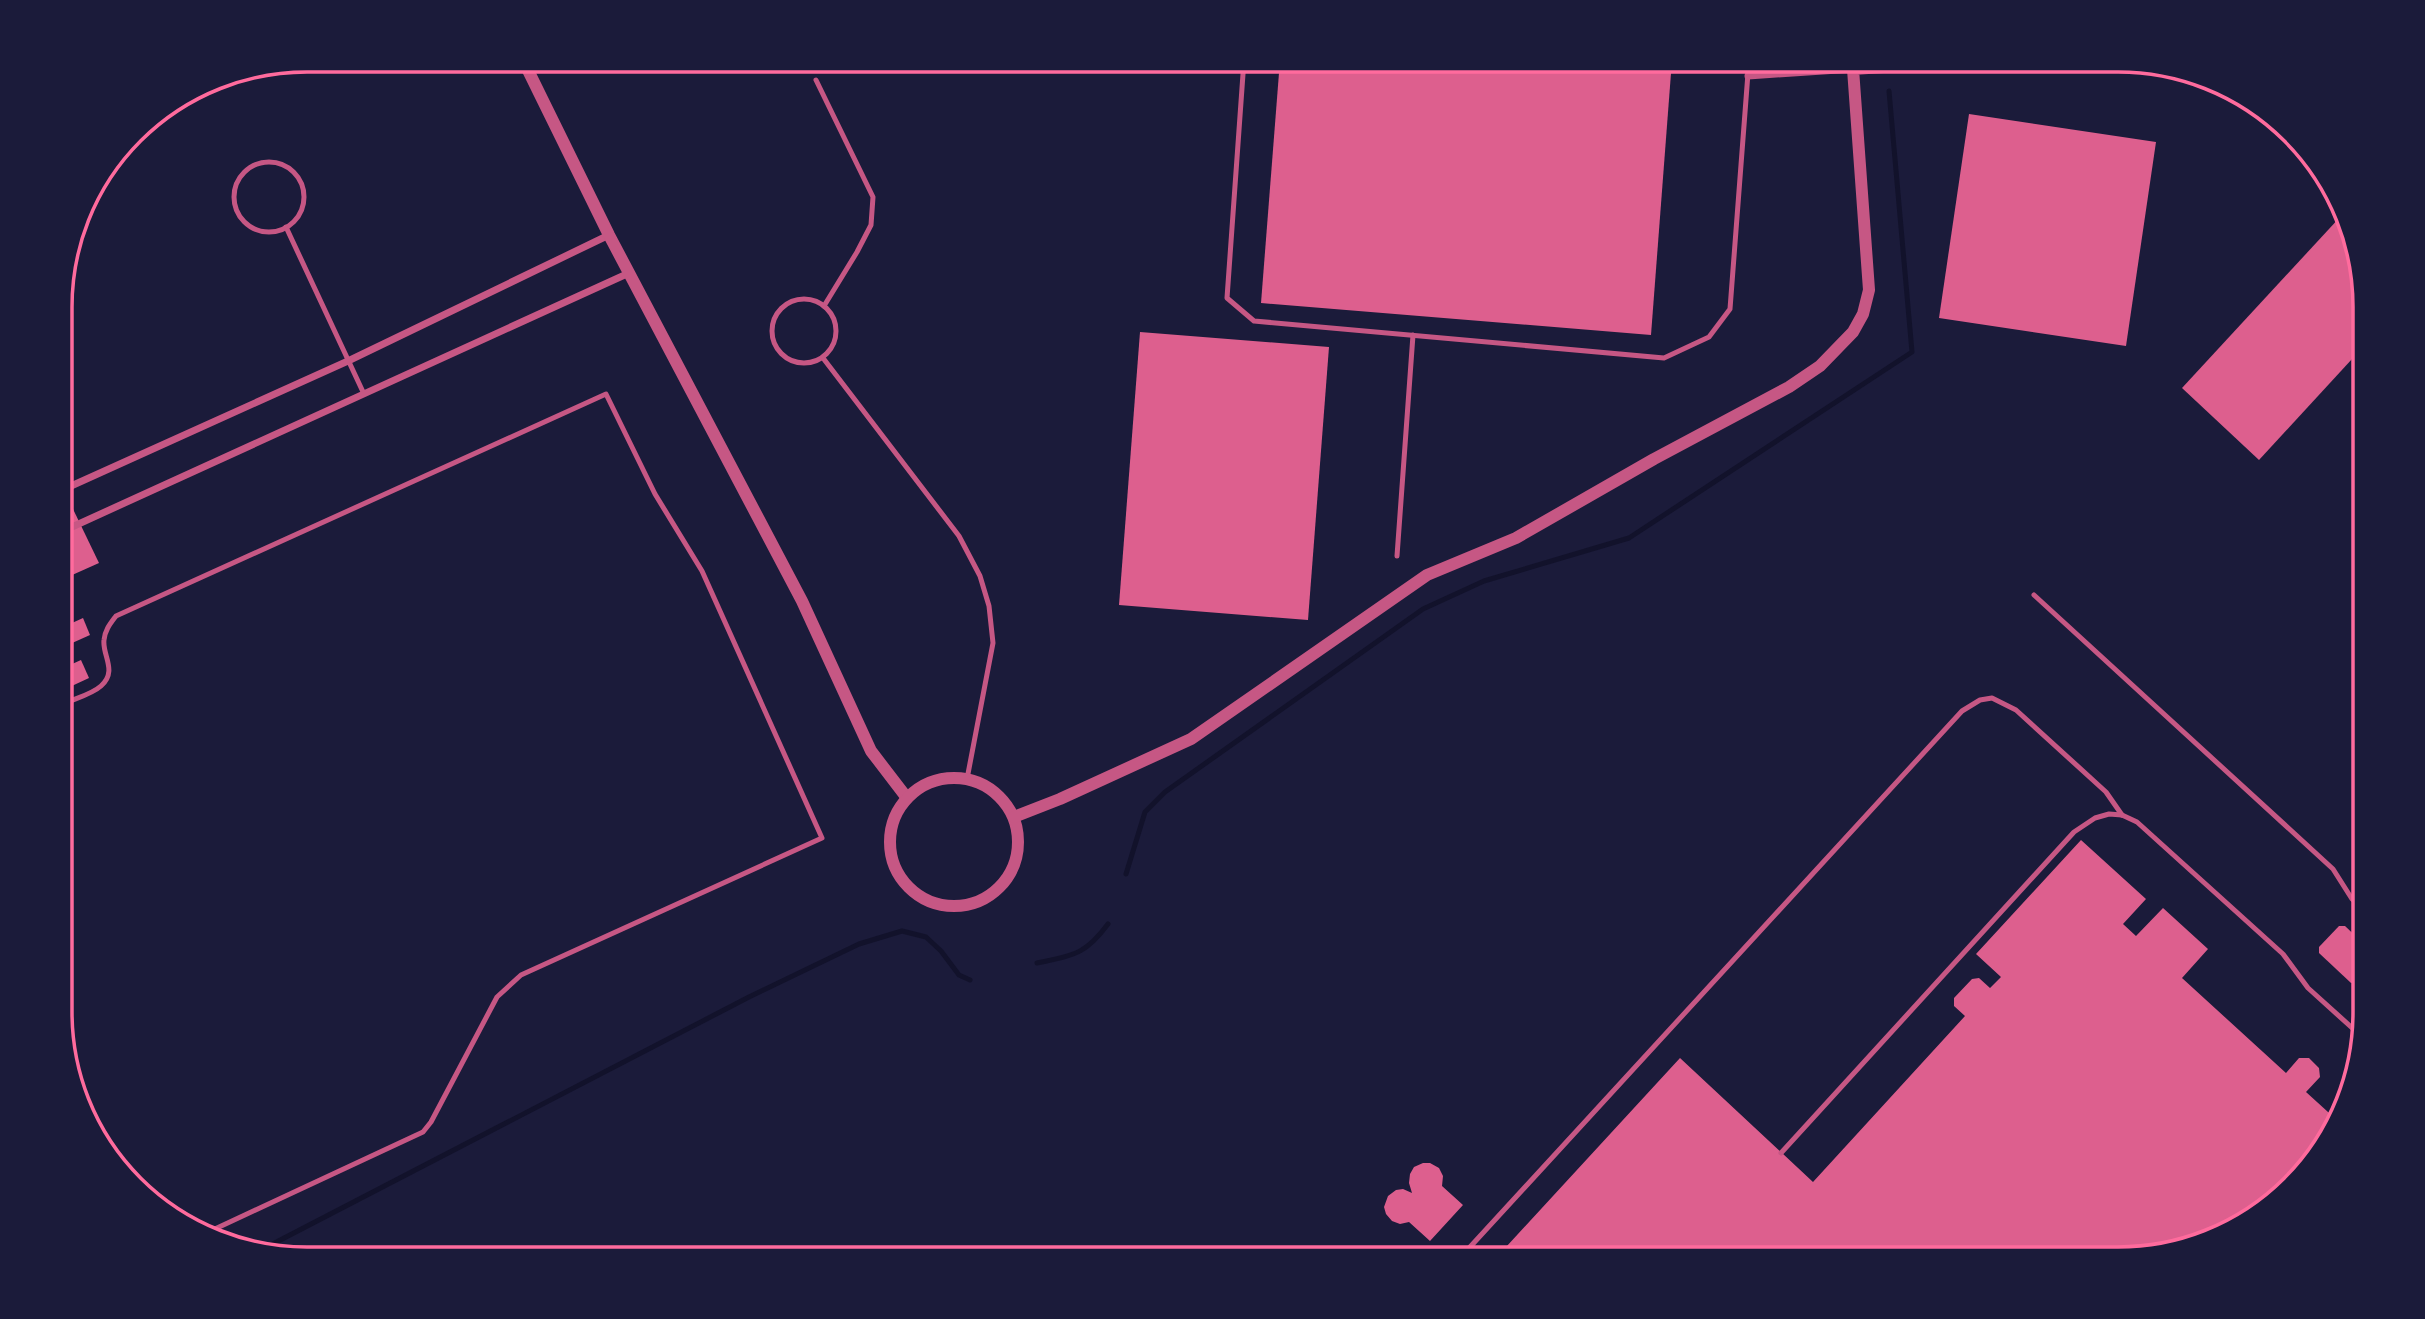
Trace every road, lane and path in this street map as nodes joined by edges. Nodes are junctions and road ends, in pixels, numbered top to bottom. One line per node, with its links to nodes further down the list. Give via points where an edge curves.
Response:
1 (529, 72): 9 (street)
2 (1243, 72): 12 (lane, via 1227,298 1254,321)
3 (1748, 72): 6 (lane)
4 (1808, 72): 6 (street)
5 (1853, 72): 24 (street, via 1869,290 1853,332 1820,366 1516,538 1427,575 1191,738)
6 (1748, 76): 12 (lane, via 1730,309 1709,337 1664,358)
7 (816, 80): 11 (lane, via 873,197 871,225)
8 (286, 227): 8 (lane, via 301,211 304,199 298,177 280,163 257,164 239,178 234,201 237,212 253,228); 14 (lane)
9 (609, 235): 10 (street); 14 (street)
10 (629, 273): 15 (street); 22 (street, via 802,601 872,751)
11 (824, 306): 13 (lane, via 837,329 836,340); 13 (lane, via 810,299 789,302 774,318 772,328 776,349 793,362)
12 (1413, 335): 18 (lane)
13 (823, 358): 21 (lane, via 959,536 980,576 993,643)
14 (348, 361): 15 (lane); 16 (street)
15 (364, 394): 17 (street)
16 (72, 487)
17 (72, 528)
18 (1397, 556)
19 (2034, 595): 25 (lane, via 2333,869)
20 (72, 700): 28 (lane, via 101,687 108,677 103,643 116,616 606,394 655,494 702,571 822,838 521,975 497,997 423,1132)
21 (967, 779): 22 (street, via 945,778); 24 (street, via 995,793)
22 (907, 797): 24 (street, via 890,833 895,871 925,901 946,907 967,906 988,897 1004,882 1018,847)
23 (2122, 815): 26 (lane, via 2152,833 2283,954 2308,988); 27 (lane, via 2095,818 2074,832); 29 (lane, via 2106,792 2016,710 1992,698 1962,710)
24 (1014, 817)
25 (2353, 900)
26 (2353, 1029)
27 (1781, 1153)
28 (216, 1229)
29 (1470, 1247)

